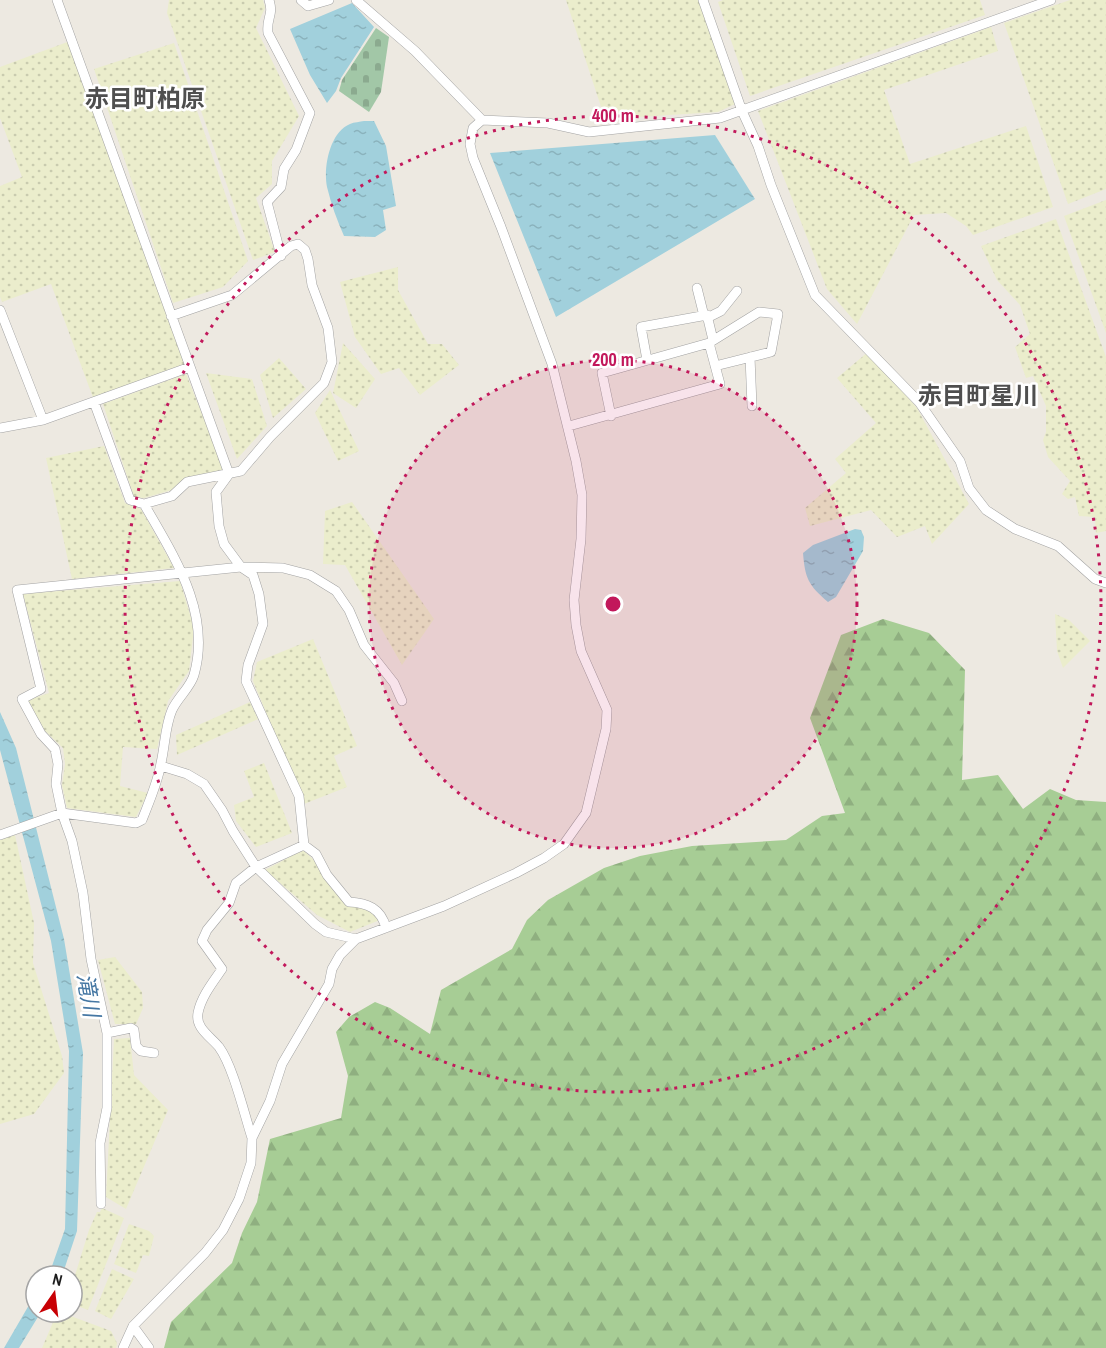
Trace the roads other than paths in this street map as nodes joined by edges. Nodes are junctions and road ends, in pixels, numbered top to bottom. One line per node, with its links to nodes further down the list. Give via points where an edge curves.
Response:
1 (57, 0): 14 (street)
2 (269, 0): 10 (street, via 272,10 268,33 310,113 296,150 284,168 281,187 267,202)
3 (301, 0): 4 (street, via 308,6)
4 (329, 0)
5 (356, 0): 9 (street, via 415,51)
6 (704, 0): 8 (street)
7 (1051, 0): 8 (street)
8 (742, 111): 9 (street, via 720,118 589,132 548,123); 31 (street, via 815,296 919,402 960,461 969,488 986,510 1015,529 1058,546 1095,579)
9 (482, 120): 25 (street, via 473,128 473,158 548,353)
10 (281, 256): 14 (street, via 232,295); 27 (street, via 298,244 305,250 312,285 328,328 332,362 324,383 241,471)
11 (697, 288): 15 (street)
12 (737, 291): 15 (street, via 721,310)
13 (0, 310): 24 (street)
14 (171, 316): 20 (street)
15 (706, 317): 16 (street); 18 (street, via 641,327)
16 (711, 342): 17 (street, via 759,312 778,314 771,351); 18 (street); 19 (street)
17 (750, 357): 19 (street); 22 (street)
18 (647, 360): 23 (street, via 602,373)
19 (715, 366): 23 (street, via 720,384)
20 (190, 367): 21 (street); 27 (street)
21 (94, 402): 24 (street); 28 (street, via 130,500)
22 (752, 406)
23 (611, 416): 25 (street)
24 (43, 420): 26 (street)
25 (569, 426): 38 (street, via 582,495 574,600 576,625 581,651 607,710 586,813 564,844 544,858 444,906)
26 (0, 428)
27 (229, 474): 28 (street, via 187,482 172,496); 29 (street, via 216,492 219,526 224,544)
28 (144, 504): 30 (street)
29 (242, 567): 30 (street); 32 (street, via 283,568 310,575 336,591 364,645 394,682); 36 (street, via 253,575 263,624 246,681 298,796)
30 (184, 573): 33 (street, via 198,640 194,673 172,709); 34 (street, via 17,590 41,689 22,699 41,734 55,750)
31 (1106, 583)
32 (402, 701)
33 (161, 766): 34 (street, via 142,820); 37 (street, via 204,784)
34 (62, 813): 35 (street); 40 (street, via 81,883 91,959)
35 (0, 835)
36 (304, 845): 37 (street); 38 (street, via 316,854 349,902 365,903 383,918)
37 (256, 867): 39 (street, via 326,932); 42 (street, via 236,884 229,903 202,941 222,969 198,1013 199,1023 227,1064)
38 (386, 928): 39 (street)
39 (356, 939): 42 (street, via 340,955 329,984 282,1064)
40 (107, 1034): 41 (street, via 131,1028 136,1046); 43 (street, via 107,1108 100,1143)
41 (154, 1053)
42 (252, 1138): 44 (street, via 251,1163 223,1230)
43 (101, 1204)
44 (133, 1326): 45 (street); 46 (street)
45 (123, 1348)
46 (149, 1348)

